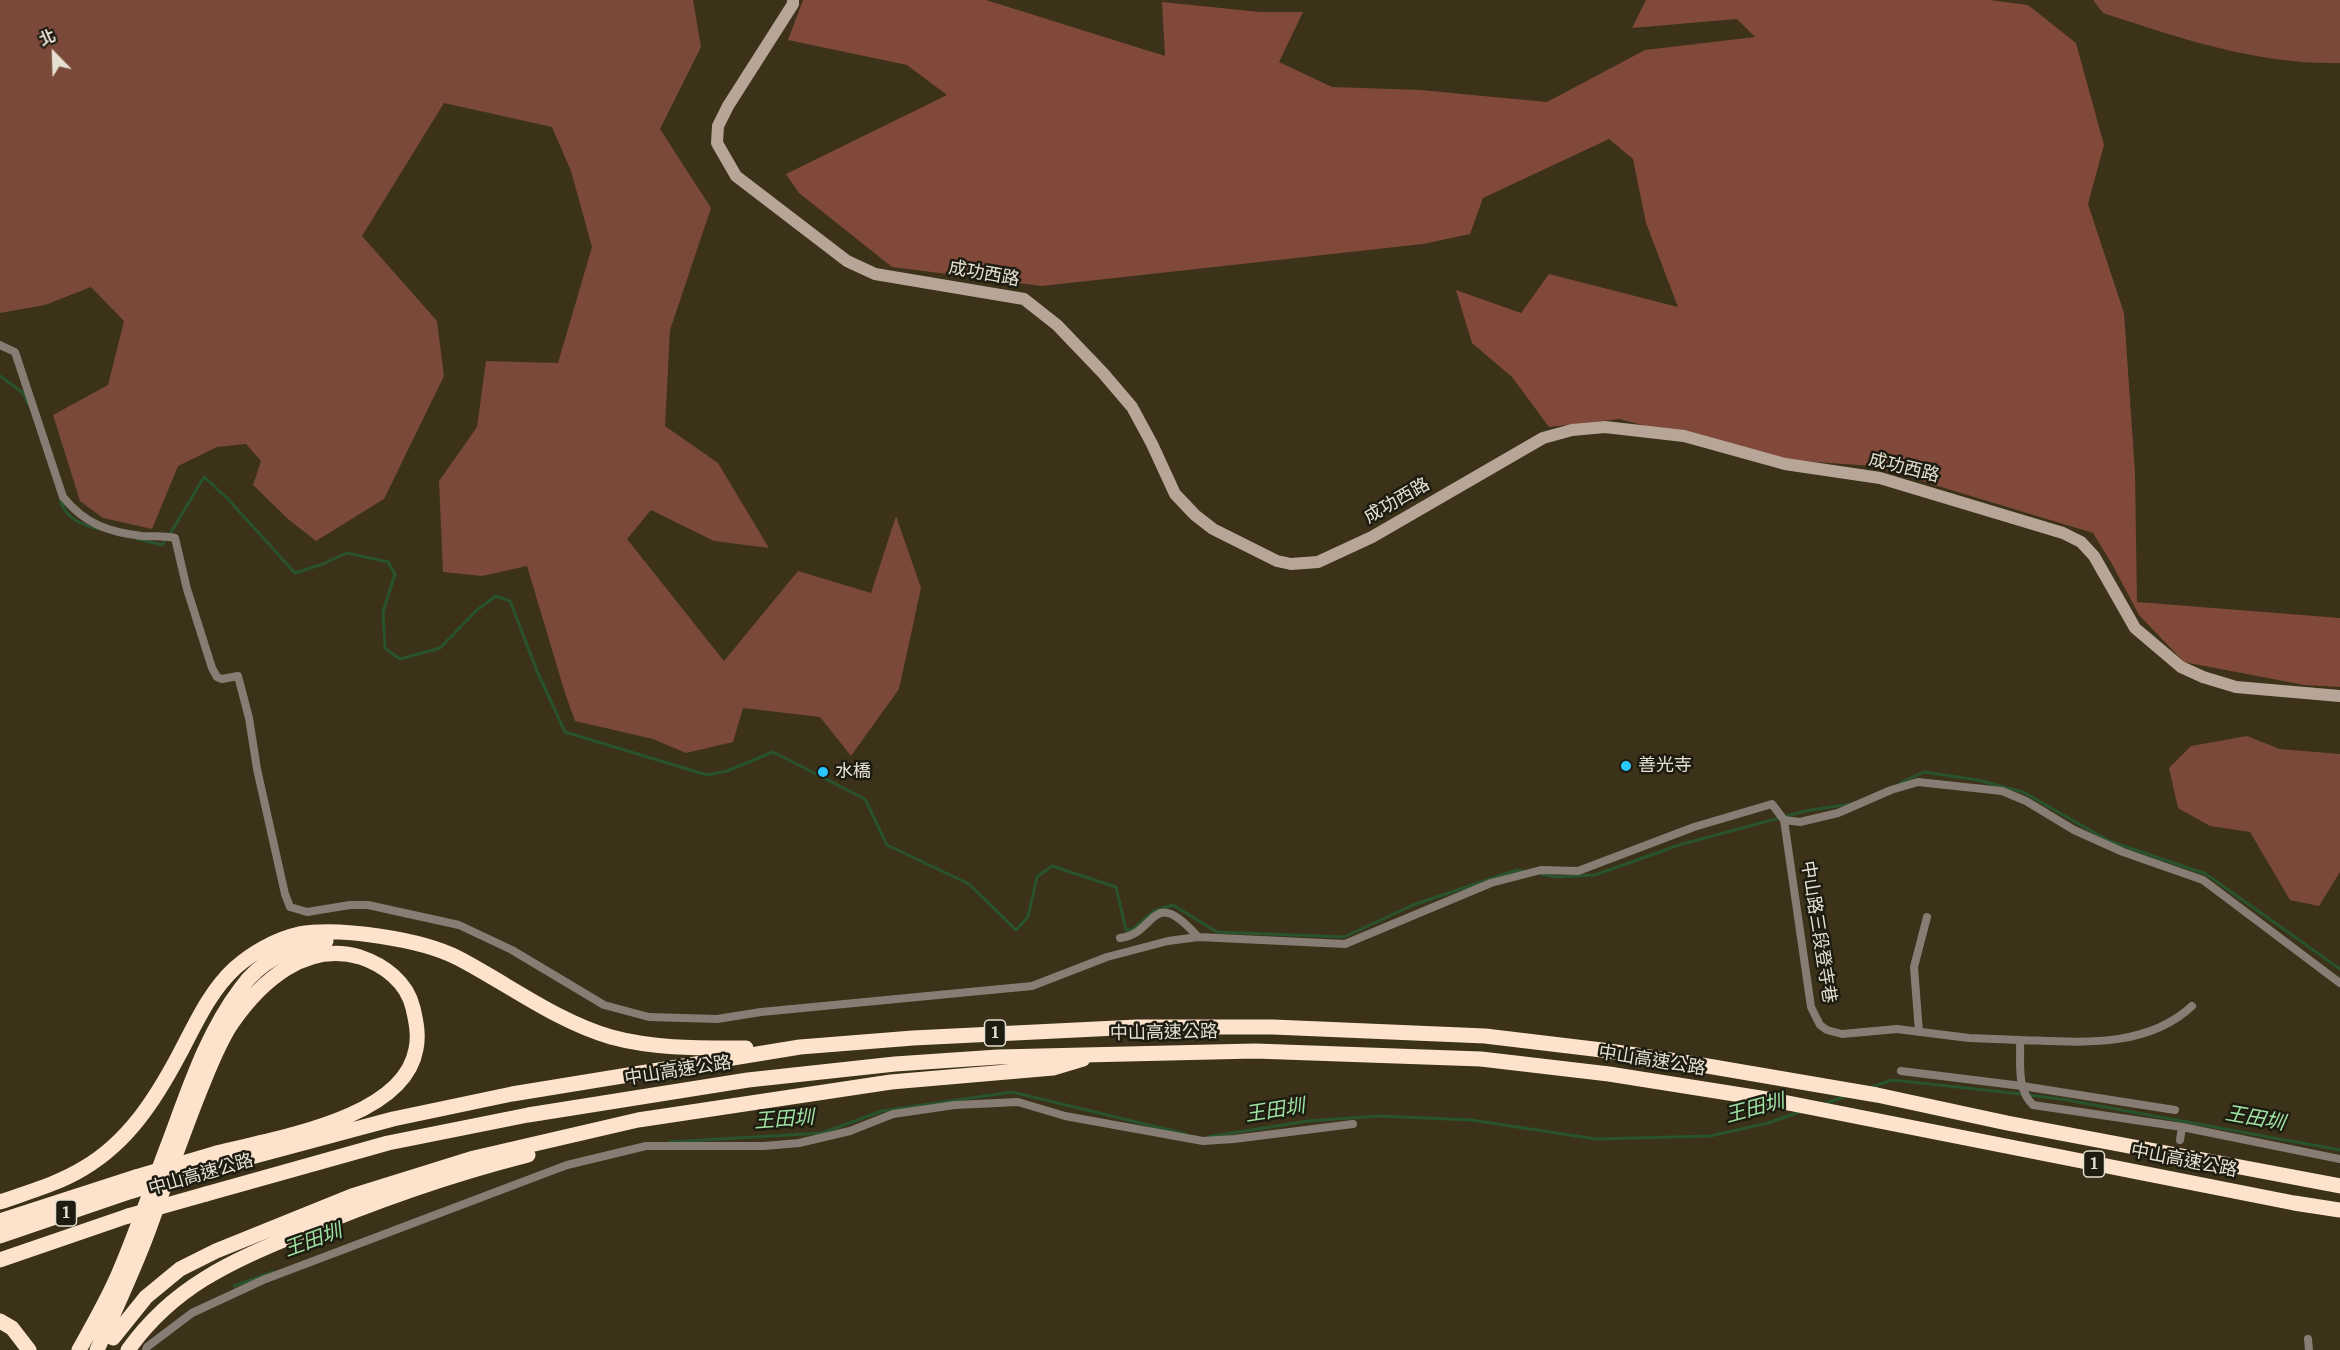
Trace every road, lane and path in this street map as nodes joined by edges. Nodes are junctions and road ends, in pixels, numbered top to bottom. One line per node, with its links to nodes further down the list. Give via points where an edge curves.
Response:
1 (793, 0): 3 (street, 成功西路, via 718,126 717,143 736,176 848,261 875,274 1024,299 1057,325 1132,407 1175,494 1214,529 1277,561 1318,562 1372,537 1543,438 1605,427 1684,436 1785,464 1880,478 2063,533 2081,542 2094,555 2135,628 2181,667 2236,687)
2 (0, 345): 7 (street, via 15,352 63,497 77,514 96,525 143,536 175,538 212,668 222,679 238,676 290,907 307,912 368,906 459,926 513,950 604,1005 649,1017 717,1019 1032,986 1107,957)
3 (2340, 696)
4 (1782, 817): 7 (street, via 1772,804 1694,827 1578,872 1541,870 1501,880 1345,944); 9 (street, via 1800,822 1838,813 1918,782 2002,791 2074,830 2203,880); 11 (street, 中山路三段登寺巷, via 1811,1007 1820,1025 1842,1034 1897,1029)
5 (1927, 917): 11 (street, via 1914,967)
6 (362, 935): 13 (highway, via 429,946 457,957 525,997 610,1037 676,1048); 25 (highway, via 297,935 252,954 216,989 165,1081 116,1146 84,1168); 35 (highway, via 307,944 279,955 241,987 213,1033 119,1273)
7 (1198, 937): 8 (street, via 1177,916 1162,913 1134,935)
8 (1120, 938)
9 (2340, 983)
10 (2192, 1006): 12 (street, 中山路三段登寺巷, via 2176,1020 2126,1038 2089,1042)
11 (1919, 1032): 12 (street, 中山路三段登寺巷)
12 (2020, 1040): 16 (street)
13 (800, 1047): 23 (highway, 中山高速公路 / 1, bridge, via 512,1094 393,1119); 24 (highway, 中山高速公路 / 1, via 1137,1027 1485,1036 1791,1079)
14 (1099, 1053): 17 (highway, via 1053,1068 891,1082); 26 (highway, 中山高速公路 / 1, via 1255,1051 1481,1059 1609,1074 1773,1100); 30 (highway, 中山高速公路 / 1, bridge, via 895,1064 748,1080 528,1115 388,1143 128,1216)
15 (1901, 1071): 16 (street)
16 (2022, 1086): 18 (street); 20 (street, via 2033,1105)
17 (727, 1106): 33 (highway, via 638,1120 474,1158 352,1196 180,1269 146,1297); 37 (highway, via 514,1159 325,1222 243,1257 203,1279 157,1316)
18 (2175, 1110)
19 (1353, 1124): 38 (street, via 1203,1141 1065,1116 1018,1102 893,1114 850,1131 799,1143 646,1146 567,1165 263,1280 192,1313)
20 (2182, 1127): 21 (street); 22 (street)
21 (2180, 1140)
22 (2340, 1159)
23 (134, 1184): 27 (highway); 28 (highway, 中山高速公路 / 1); 29 (highway, bridge, via 217,1153 324,1125 366,1108 391,1092 409,1069 416,1049 417,1026 404,988 376,963 341,954 309,957 271,978 231,1024 216,1054 192,1112)
24 (2340, 1186)
25 (0, 1202)
26 (2340, 1210)
27 (0, 1221)
28 (0, 1236)
29 (146, 1236): 33 (highway, via 135,1281); 36 (highway)
30 (0, 1260)
31 (0, 1321): 34 (highway, via 12,1328)
32 (2308, 1339): 39 (street)
33 (111, 1344)
34 (29, 1350)
35 (79, 1350)
36 (97, 1350)
37 (128, 1350)
38 (146, 1350)
39 (2309, 1350)

